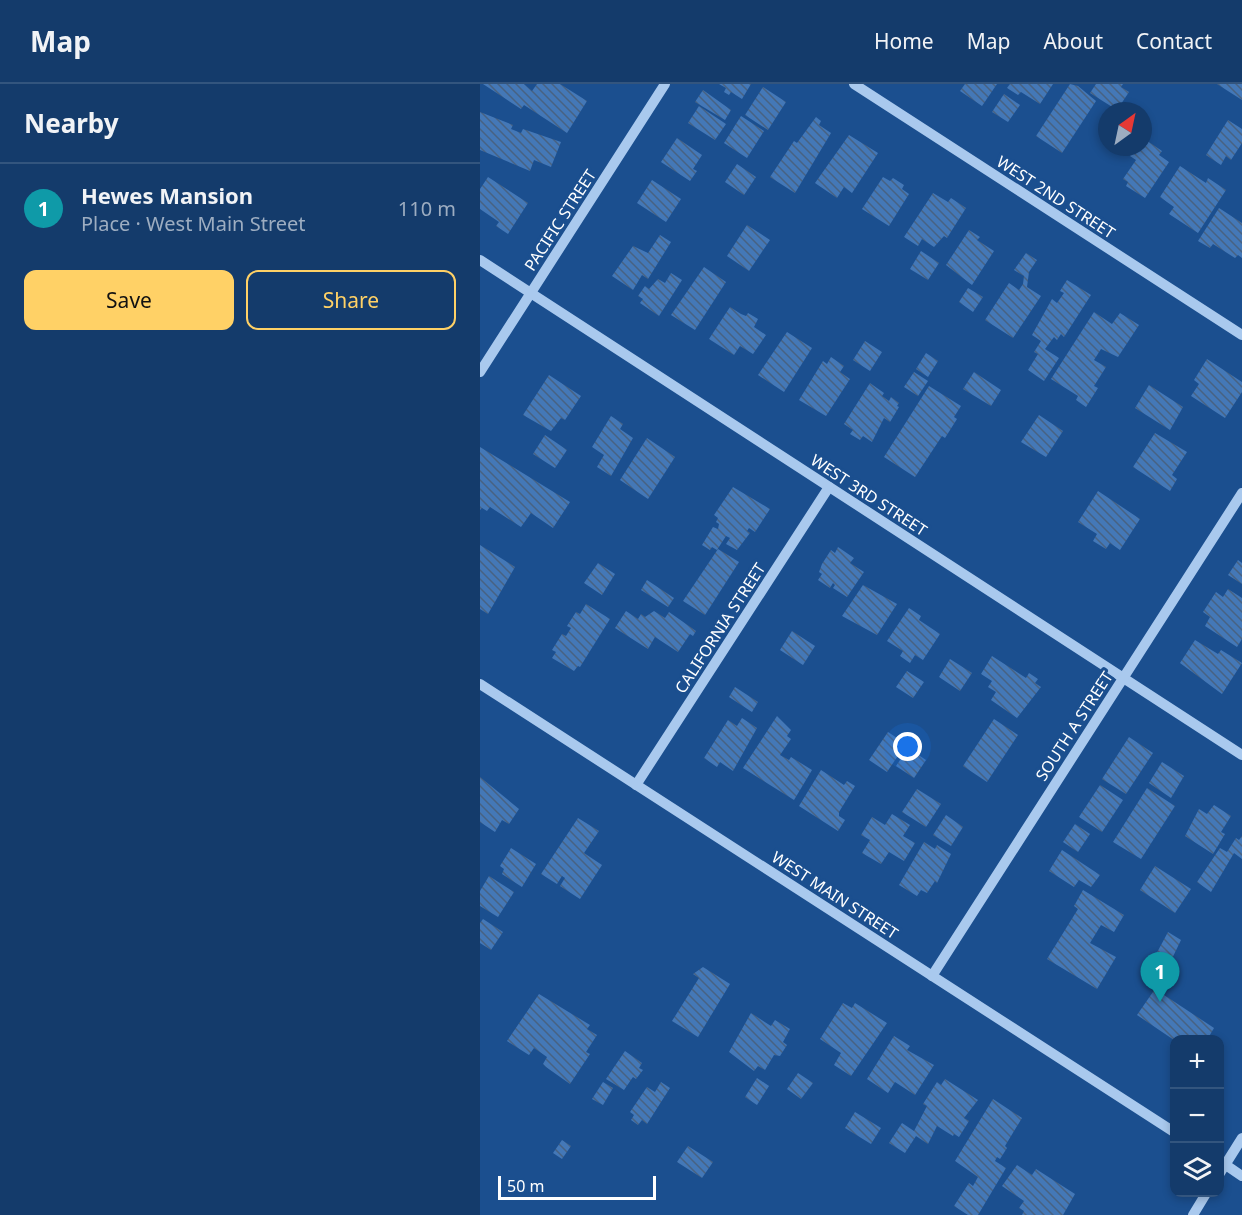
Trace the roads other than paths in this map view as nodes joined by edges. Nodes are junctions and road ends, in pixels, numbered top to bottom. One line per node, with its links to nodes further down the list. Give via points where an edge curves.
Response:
1 (665, 84): 4 (street, PACIFIC STREET)
2 (854, 84): 5 (street, WEST 2ND STREET)
3 (480, 260): 4 (street, WEST 3RD STREET)
4 (530, 293): 6 (street, PACIFIC STREET); 7 (street, WEST 3RD STREET)
5 (1242, 335)
6 (480, 372)
7 (829, 487): 9 (street, WEST 3RD STREET); 12 (street, CALIFORNIA STREET)
8 (1242, 493): 9 (street, SOUTH A STREET)
9 (1123, 678): 11 (street, WEST 3RD STREET); 13 (street, SOUTH A STREET)
10 (480, 684): 12 (street, WEST MAIN STREET)
11 (1242, 755)
12 (636, 784): 13 (street, WEST MAIN STREET)
13 (932, 976): 14 (street, WEST MAIN STREET)
14 (1170, 1129)
15 (1242, 1138): 16 (street)
16 (1224, 1162)
17 (1224, 1167): 18 (street)
18 (1242, 1176)
19 (1204, 1197): 20 (street)
20 (1193, 1215)

